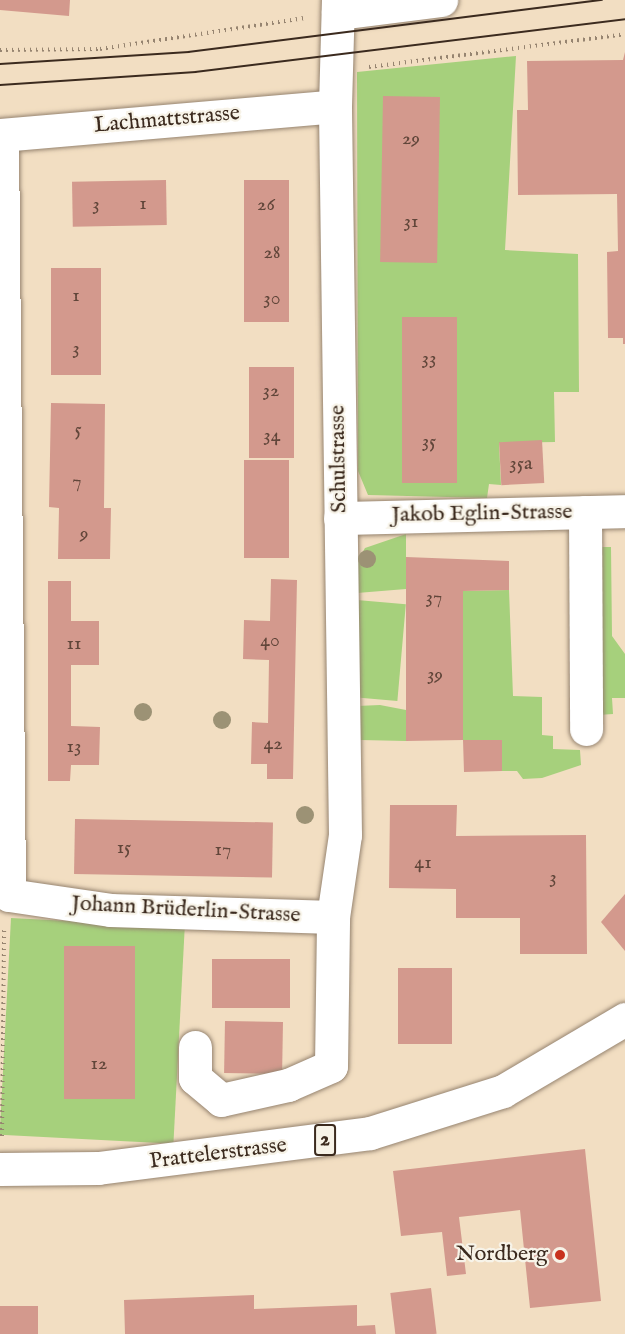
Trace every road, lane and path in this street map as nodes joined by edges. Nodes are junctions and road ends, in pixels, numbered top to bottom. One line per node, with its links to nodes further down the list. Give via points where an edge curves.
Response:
1 (441, 0): 2 (street)
2 (338, 7): 4 (path, via 100,49); 5 (street, Schulstrasse)
3 (625, 34): 5 (path)
4 (0, 50)
5 (335, 72): 6 (street, Schulstrasse)
6 (335, 106): 7 (street, Lachmattstrasse); 11 (street, Schulstrasse)
7 (1, 135): 8 (street)
8 (2, 370): 12 (street)
9 (625, 511): 10 (street, Jakob Eglin-Strasse)
10 (585, 512): 11 (street, Jakob Eglin-Strasse); 13 (street)
11 (339, 518): 15 (street, Schulstrasse, via 345,835)
12 (3, 545): 14 (street)
13 (586, 729)
14 (5, 895): 15 (street, Johann Brüderlin-Strasse, via 110,910); 18 (path)
15 (333, 917): 17 (street, Schulstrasse, via 331,1066 288,1085 220,1100 195,1078)
16 (625, 1019): 18 (street, Prattelerstrasse / 2, via 503,1091 370,1133 98,1168)
17 (195, 1047)
18 (1, 1168)

